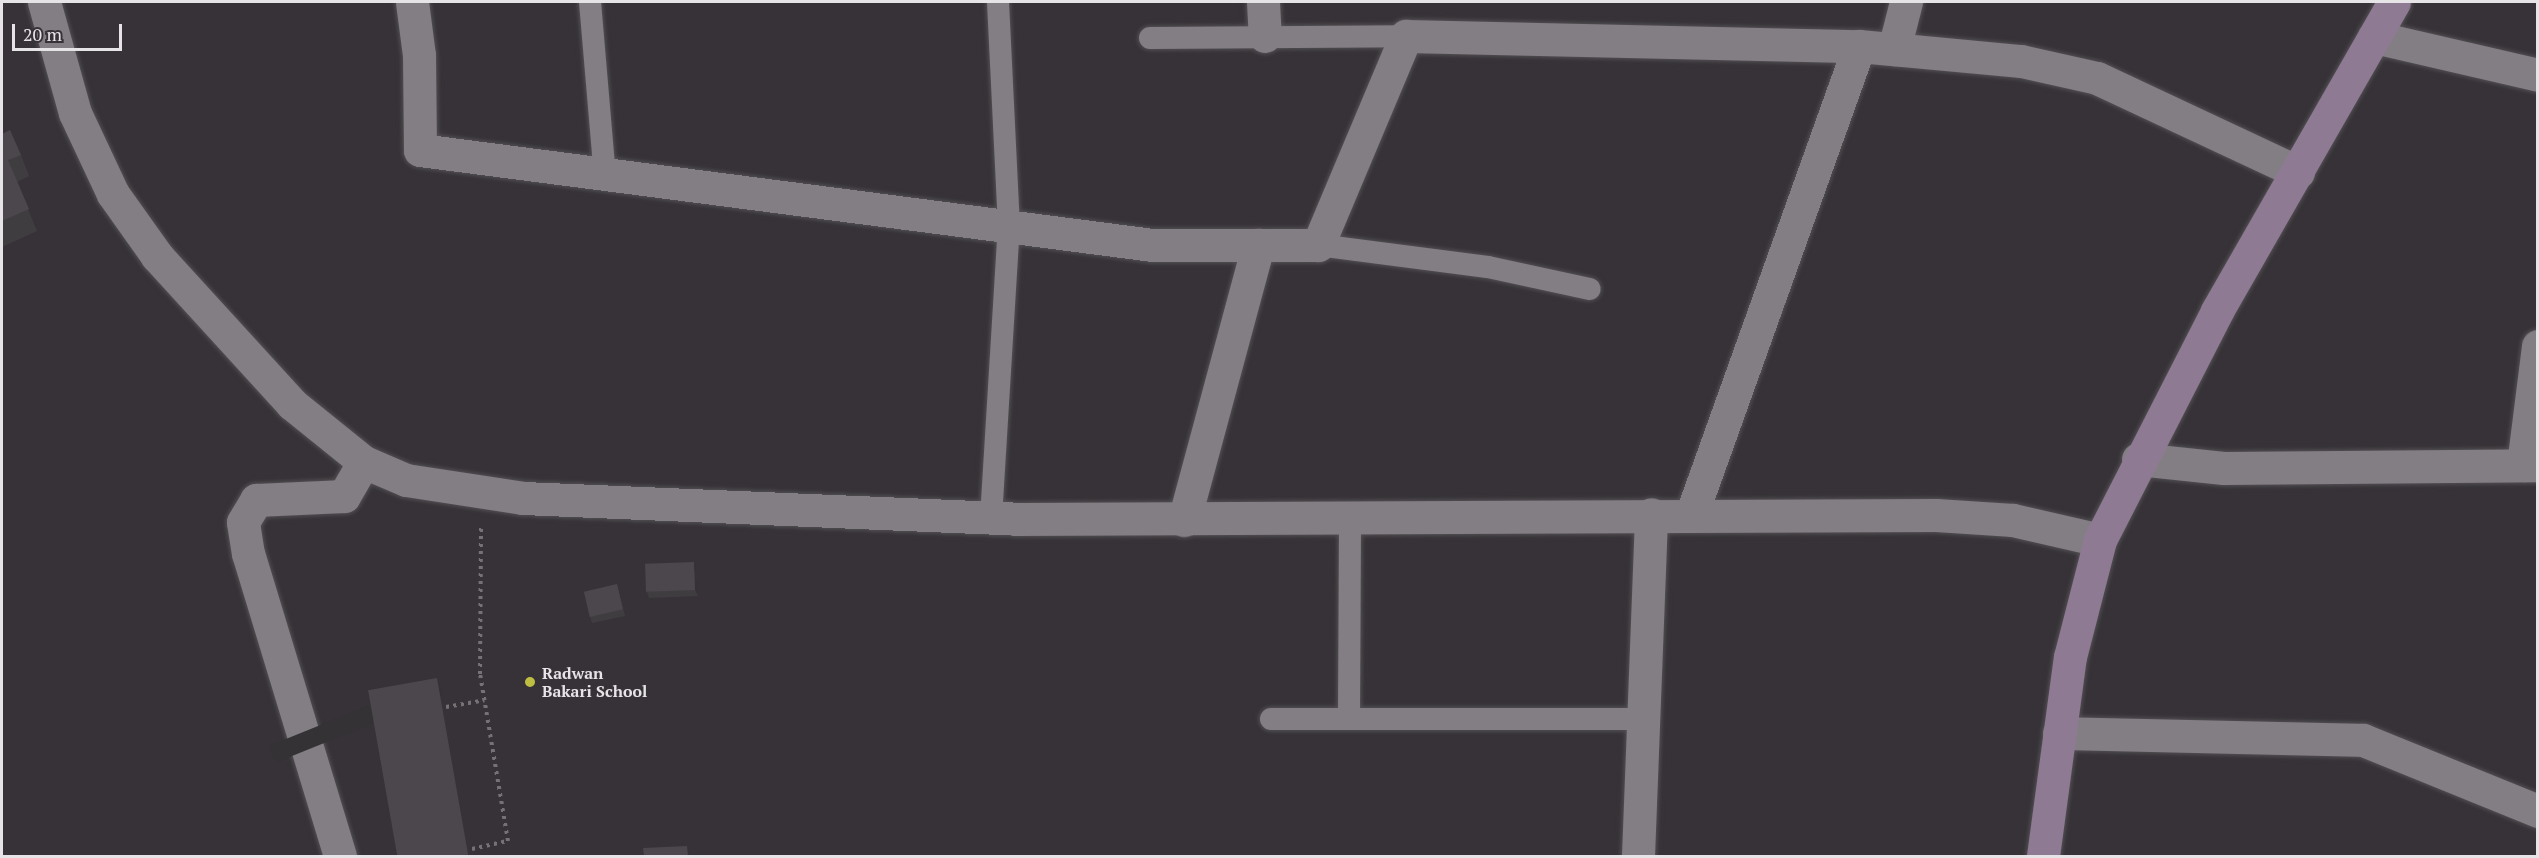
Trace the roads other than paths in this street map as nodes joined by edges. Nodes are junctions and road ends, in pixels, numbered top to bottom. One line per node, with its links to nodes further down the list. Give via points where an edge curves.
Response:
1 (44, 2): 23 (street, via 75,114 113,194 157,256 262,375)
2 (412, 2): 16 (street, via 419,55 420,150)
3 (590, 2): 16 (lane)
4 (998, 2): 17 (lane)
5 (1263, 2): 8 (street)
6 (1906, 2): 13 (street)
7 (2394, 2): 10 (street)
8 (1265, 36): 9 (lane); 11 (lane)
9 (1406, 36): 12 (street); 19 (street)
10 (2374, 37): 14 (street); 15 (street)
11 (1150, 38)
12 (1859, 46): 13 (street); 25 (street)
13 (1894, 49): 15 (street, via 2062,67 2160,106)
14 (2538, 75)
15 (2298, 172): 22 (street)
16 (605, 176): 17 (street)
17 (1009, 227): 18 (street, via 1152,245); 27 (lane)
18 (1258, 245): 19 (street); 29 (street)
19 (1318, 245): 20 (lane, via 1488,267)
20 (1590, 289)
21 (2538, 346): 24 (street)
22 (2138, 459): 24 (street, via 2224,468); 30 (street)
23 (364, 462): 27 (street, via 406,480 481,494); 36 (street, via 344,496 256,500 243,522 248,554)
24 (2530, 465)
25 (1692, 513): 26 (street); 30 (street, via 1996,517)
26 (1651, 514): 28 (street); 33 (street)
27 (991, 518): 29 (street)
28 (1350, 519): 29 (street); 31 (lane)
29 (1184, 520)
30 (2100, 540): 34 (street, via 2070,657)
31 (1349, 716): 32 (lane); 33 (lane)
32 (1271, 718)
33 (1643, 719): 37 (street)
34 (2059, 733): 35 (street, via 2363,740); 38 (street)
35 (2538, 811)
36 (340, 856)
37 (1638, 856)
38 (2043, 856)

